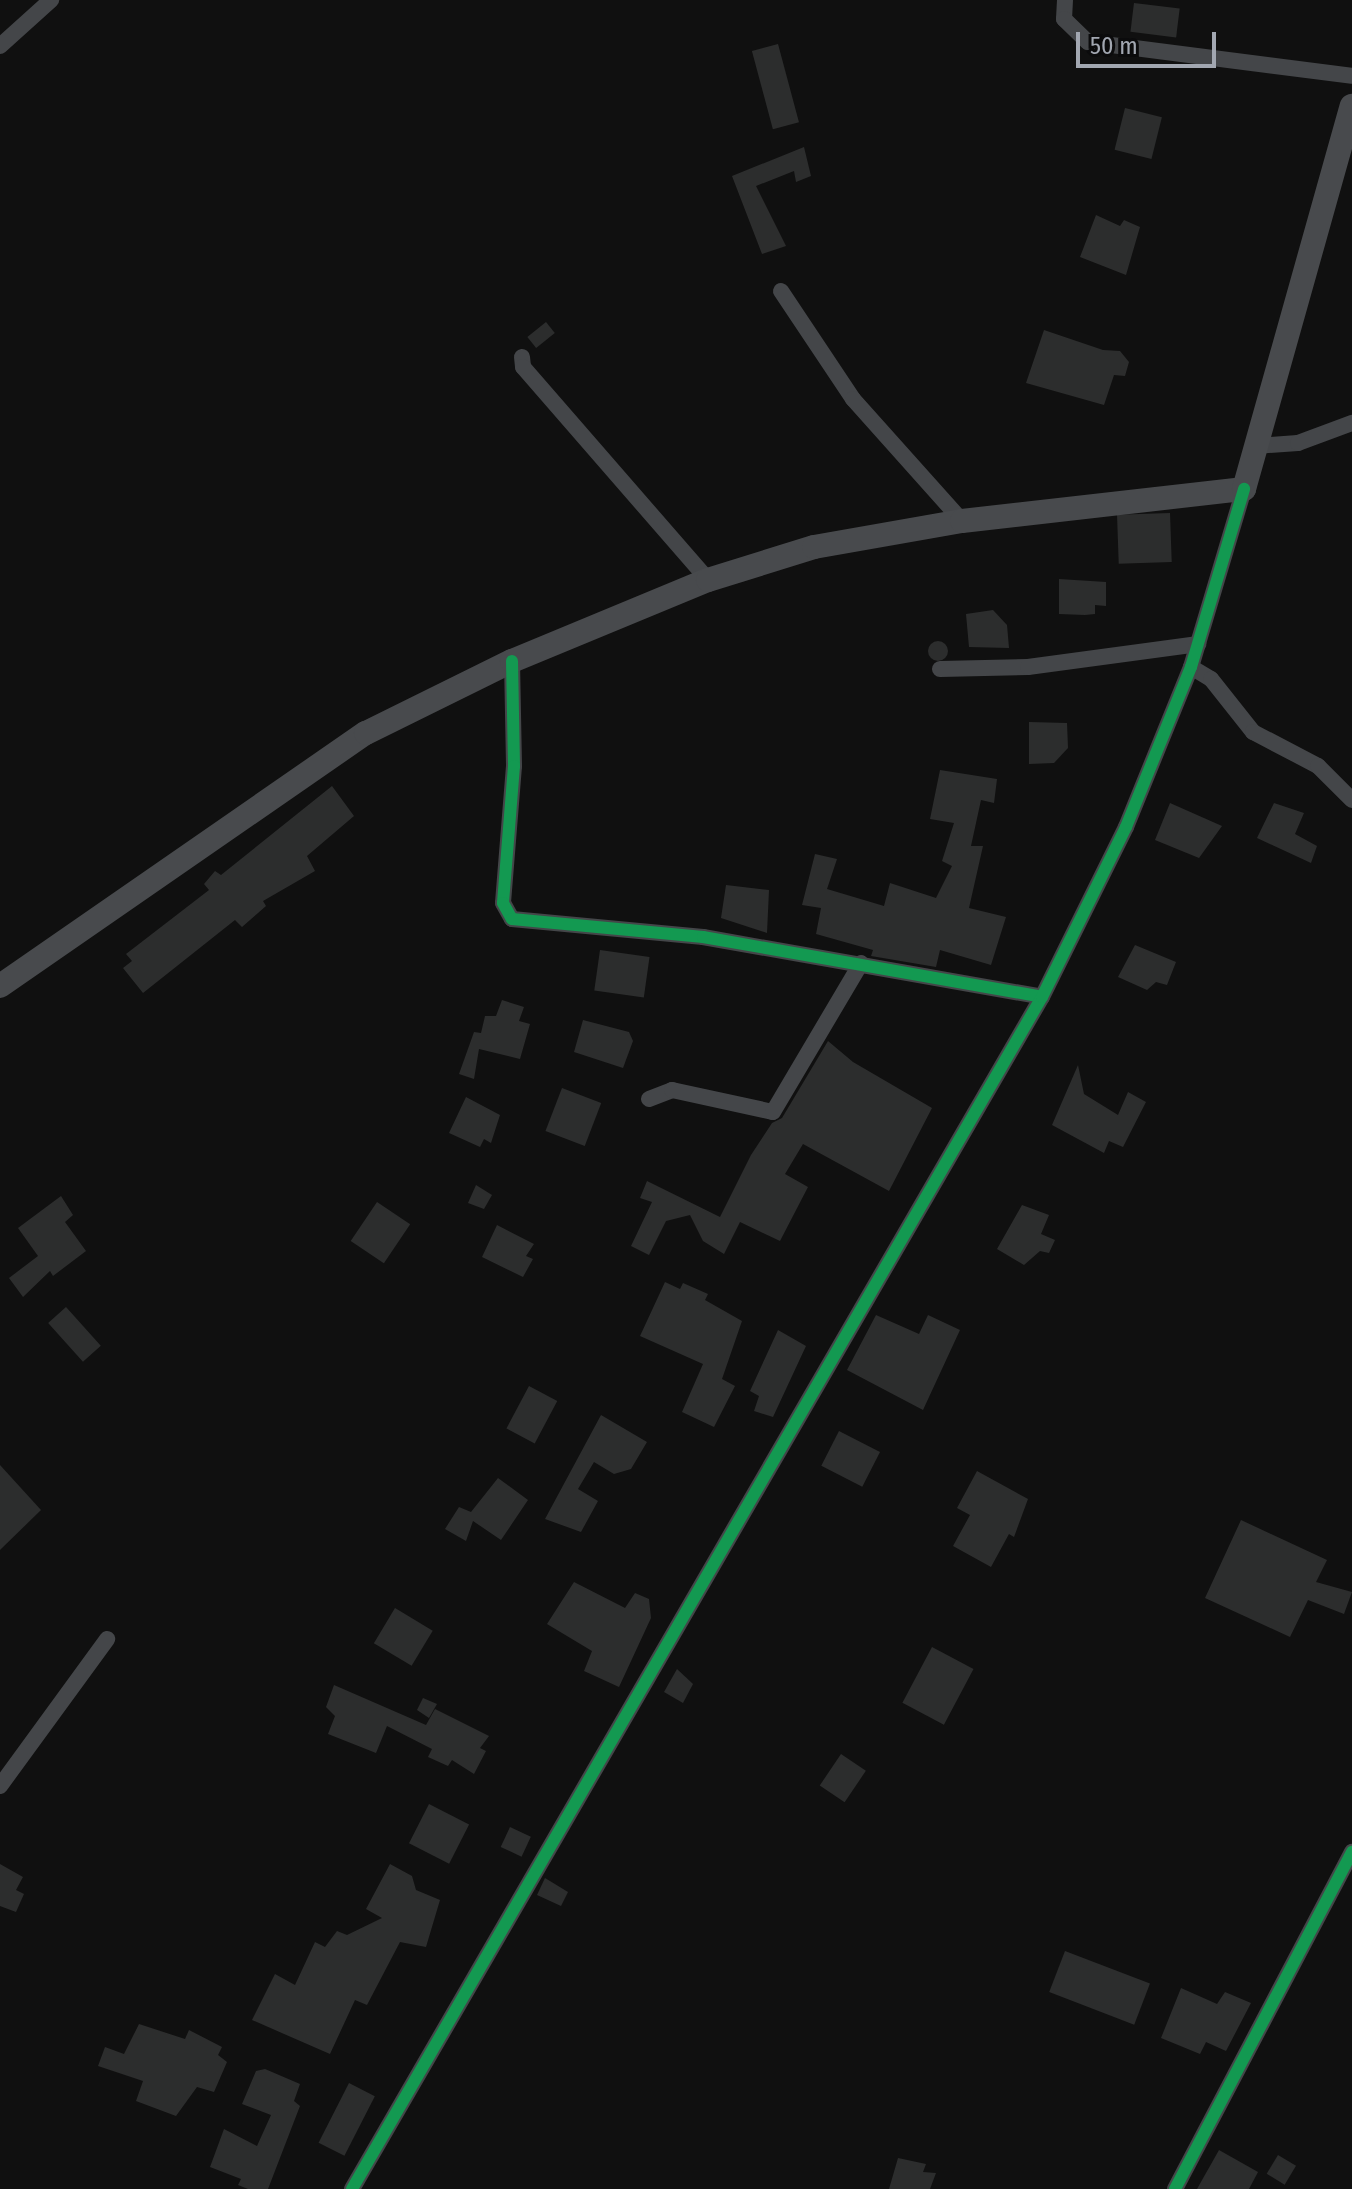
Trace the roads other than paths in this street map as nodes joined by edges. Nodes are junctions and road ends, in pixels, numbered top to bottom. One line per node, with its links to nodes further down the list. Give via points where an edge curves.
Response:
1 (51, 0): 3 (street)
2 (1065, 0): 4 (street, via 1064,19 1088,42)
3 (0, 46)
4 (1352, 76)
5 (1352, 106): 9 (main road)
6 (781, 291): 11 (street, via 853,399)
7 (522, 357): 12 (street, via 523,367)
8 (1352, 423): 9 (street, via 1298,443)
9 (1256, 446): 10 (main road)
10 (1244, 489): 11 (main road); 13 (street)
11 (962, 521): 12 (main road, via 814,547)
12 (708, 580): 14 (main road)
13 (1198, 644): 15 (street); 16 (street, via 1044,665)
14 (512, 661): 18 (street, via 514,766 503,903 508,915 517,921 703,937); 19 (main road, via 366,733)
15 (1191, 667): 17 (street, via 1211,679 1253,732 1318,766); 20 (street, via 1126,827)
16 (940, 669)
17 (1352, 800)
18 (861, 963): 20 (street); 21 (street, via 773,1112 672,1090)
19 (0, 986)
20 (1042, 997): 25 (street)
21 (649, 1099)
22 (107, 1639): 23 (street)
23 (0, 1786)
24 (1350, 1860): 26 (street)
25 (352, 2189)
26 (1175, 2189)

